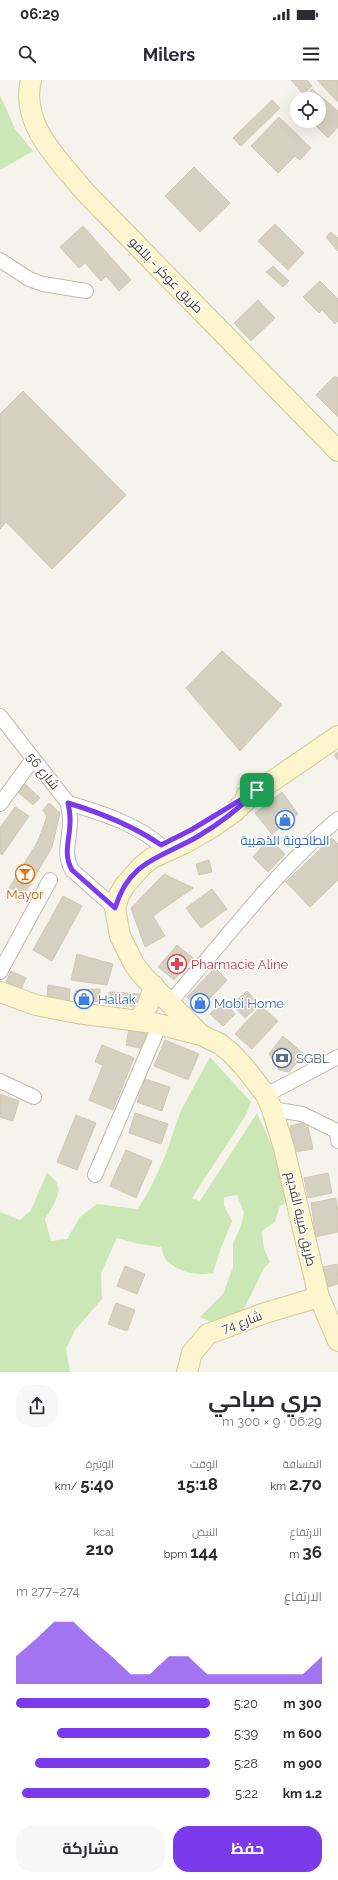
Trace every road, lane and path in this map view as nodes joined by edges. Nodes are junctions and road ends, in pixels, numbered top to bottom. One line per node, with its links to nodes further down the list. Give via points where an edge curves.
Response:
1 (31, 80): 4 (street, طريق عوكر - بللفو, via 29,99 33,120 43,140 85,192)
2 (0, 260): 3 (street, via 43,284)
3 (86, 291)
4 (338, 451)
5 (0, 716): 7 (street, شارع 56)
6 (338, 736): 11 (street)
7 (33, 759): 8 (street, شارع 56); 9 (street)
8 (68, 803): 11 (street, via 129,825); 13 (street, شارع 56, via 68,864)
9 (0, 804)
10 (338, 819): 16 (street, via 301,852)
11 (160, 852): 13 (street, via 133,875 119,895)
12 (50, 880): 14 (street)
13 (115, 908): 16 (street, via 116,922 126,950 143,976)
14 (0, 972)
15 (0, 992): 17 (street, via 36,1005)
16 (163, 995): 17 (street, via 148,1005); 18 (street)
17 (151, 1023): 18 (street); 24 (street)
18 (201, 1035): 22 (street, via 230,1052)
19 (338, 1057): 22 (street)
20 (0, 1081): 21 (street)
21 (34, 1097)
22 (269, 1102): 23 (street, via 337,1131); 25 (street, طريق ضبية القديم, via 284,1148)
23 (338, 1141)
24 (95, 1175)
25 (319, 1297): 26 (street, طريق ضبية القديم); 28 (street, شارع 74, via 208,1334 192,1353)
26 (332, 1314): 27 (street, طريق ضبية القديم)
27 (338, 1342)
28 (187, 1372)

